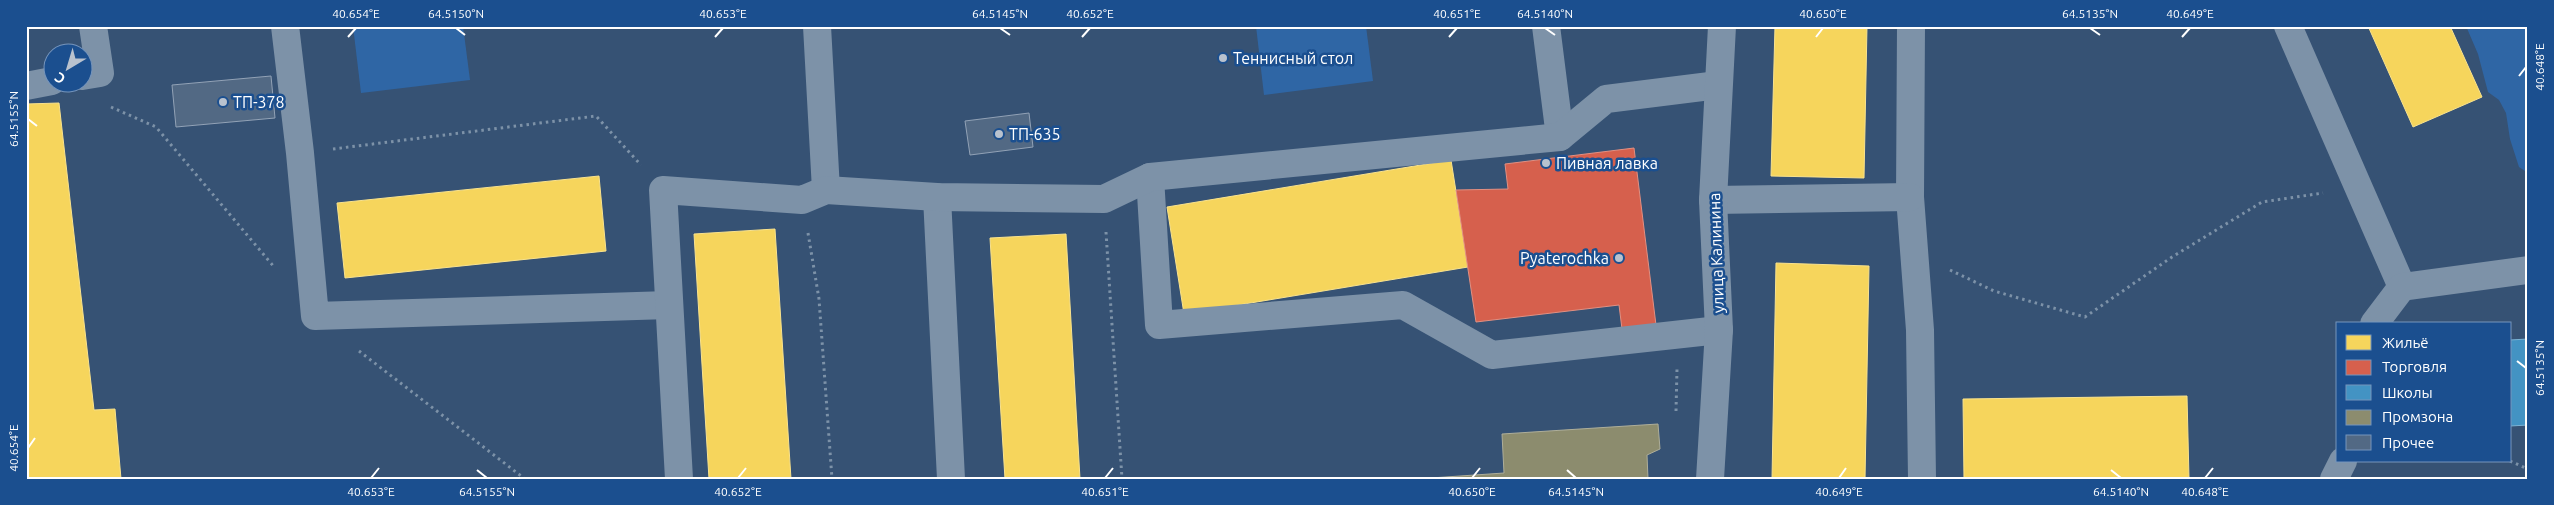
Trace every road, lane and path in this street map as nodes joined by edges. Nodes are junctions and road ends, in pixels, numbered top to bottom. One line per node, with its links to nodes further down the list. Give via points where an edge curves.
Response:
1 (93, 26): 8 (street, via 100,73)
2 (285, 26): 13 (street)
3 (816, 26): 17 (street)
4 (1546, 26): 12 (street)
5 (1722, 26): 10 (street, улица Калинина)
6 (1912, 26): 19 (street)
7 (2288, 26): 15 (street)
8 (92, 74)
9 (42, 83): 11 (street)
10 (1718, 85): 12 (street, via 1606,99); 21 (street, улица Калинина)
11 (26, 86)
12 (1560, 137): 14 (street)
13 (300, 153): 16 (path, via 596,116); 25 (street, via 315,316)
14 (1150, 176): 20 (street); 28 (street, via 1159,325 1404,305 1492,355)
15 (2358, 188): 22 (path, via 2262,202 2172,257 2085,317 1994,291); 24 (street)
16 (663, 190): 17 (street); 25 (street)
17 (814, 195): 18 (street); 34 (path)
18 (937, 197): 20 (street); 35 (street)
19 (1910, 197): 21 (street); 22 (street)
20 (1104, 199): 36 (path)
21 (1713, 200): 27 (street, улица Калинина)
22 (1914, 253): 38 (street, via 1920,330)
23 (2528, 270): 24 (street)
24 (2402, 287): 26 (street)
25 (669, 305): 33 (street)
26 (2376, 322)
27 (1719, 330): 28 (street); 37 (street, улица Калинина)
28 (1677, 335): 29 (path)
29 (1676, 421)
30 (2342, 462): 39 (street)
31 (2512, 462): 32 (path)
32 (2528, 469)
33 (679, 479)
34 (832, 479)
35 (951, 479)
36 (1122, 479)
37 (1710, 479)
38 (1922, 479)
39 (2334, 479)

